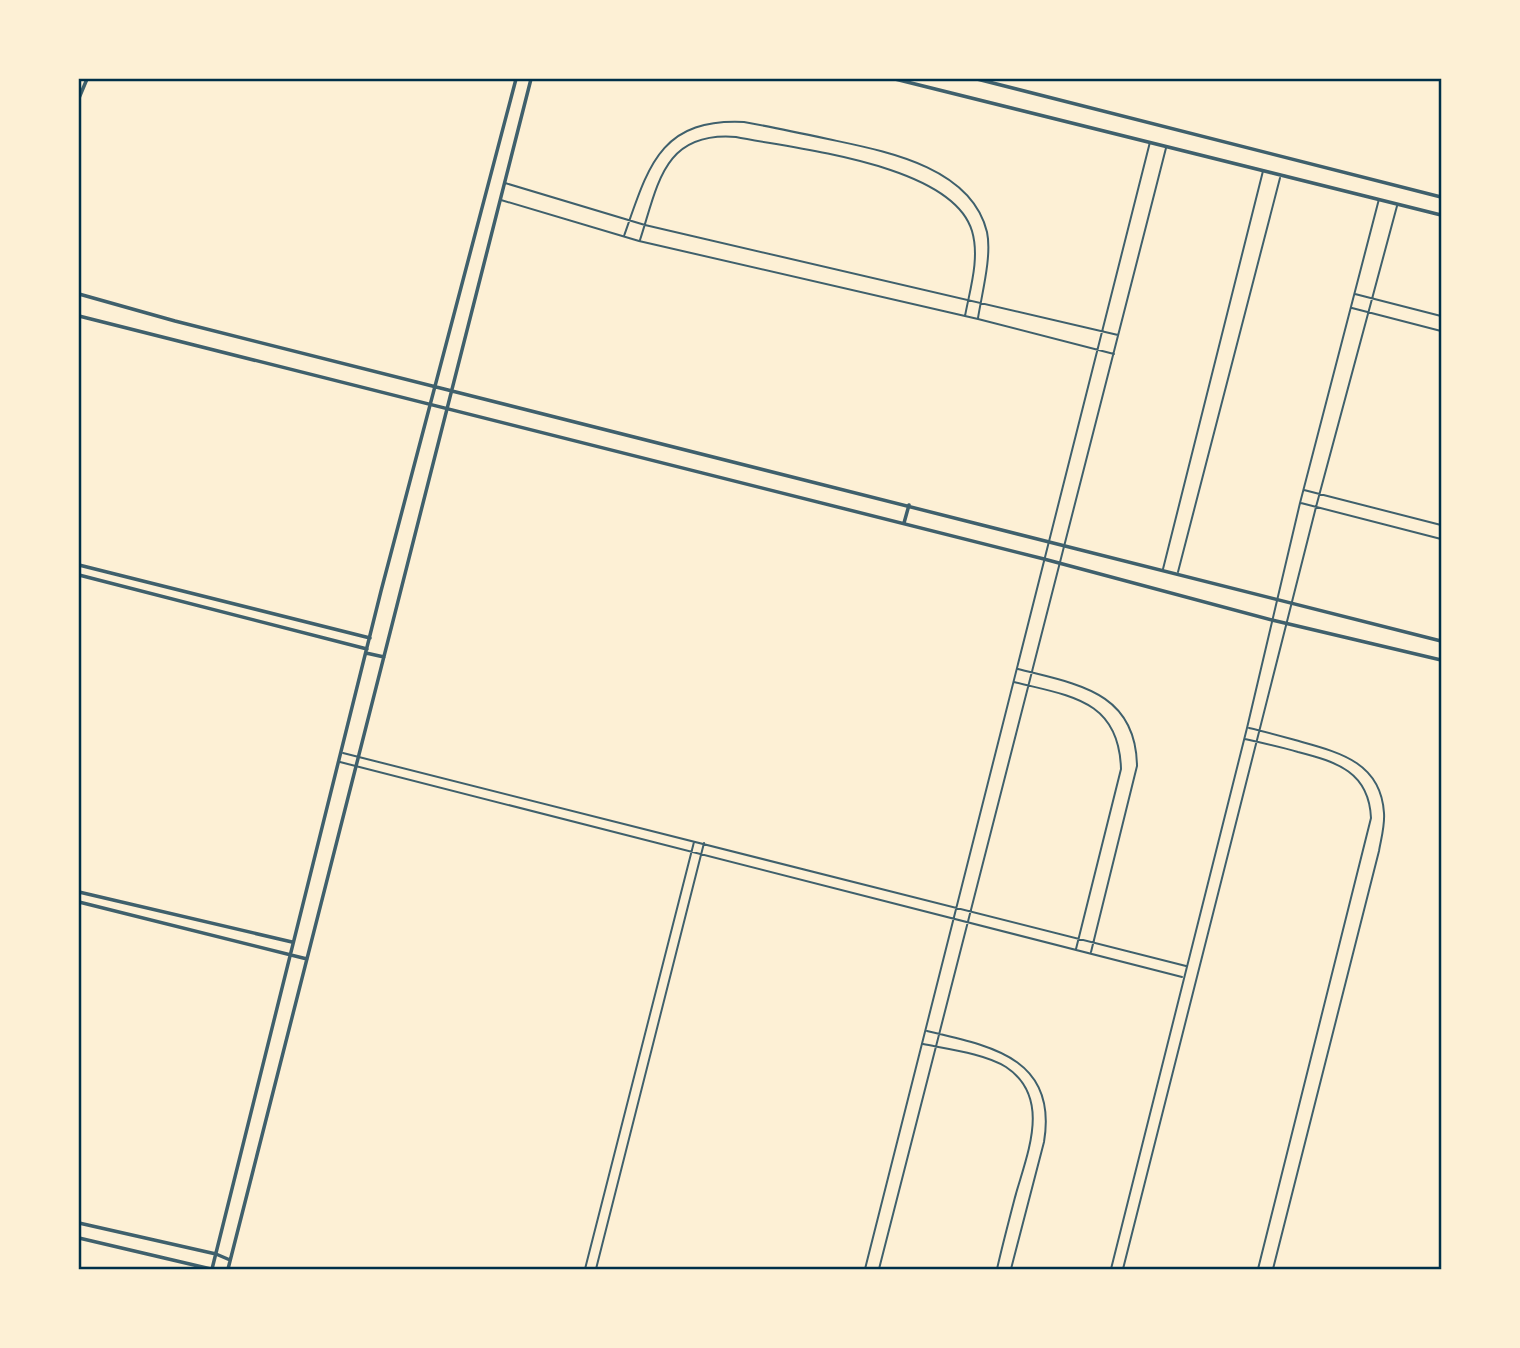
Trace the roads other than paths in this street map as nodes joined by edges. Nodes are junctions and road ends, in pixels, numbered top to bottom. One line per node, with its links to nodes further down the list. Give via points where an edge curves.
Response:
1 (87, 79): 6 (street)
2 (516, 79): 37 (street)
3 (531, 79): 11 (street)
4 (895, 79): 7 (street)
5 (977, 79): 12 (street)
6 (79, 98)
7 (1150, 141): 8 (street); 32 (lane)
8 (1166, 145): 9 (street); 34 (lane)
9 (1263, 170): 10 (street); 54 (lane)
10 (1281, 175): 13 (street); 55 (lane)
11 (505, 183): 14 (street); 17 (lane)
12 (1441, 197)
13 (1379, 198): 15 (street); 22 (lane)
14 (500, 200): 19 (lane); 38 (street)
15 (1398, 203): 16 (street); 24 (lane)
16 (1441, 215)
17 (629, 221): 18 (lane); 19 (lane); 25 (lane, via 647,173 662,149 685,131 703,125 744,122 897,154 949,181 983,220 988,252)
18 (645, 225): 20 (lane); 23 (lane); 23 (lane, via 662,171 688,146 708,137 736,137 860,161 912,176 942,193 963,214 971,227 975,258)
19 (624, 237): 20 (lane)
20 (639, 241): 29 (lane)
21 (79, 294): 37 (street)
22 (1354, 294): 24 (lane); 26 (lane)
23 (968, 299): 25 (lane); 29 (lane)
24 (1372, 299): 27 (lane); 30 (lane)
25 (981, 302): 31 (lane); 32 (lane)
26 (1351, 308): 27 (lane); 41 (lane)
27 (1368, 312): 33 (lane); 42 (lane)
28 (79, 316): 39 (street)
29 (965, 316): 31 (lane)
30 (1441, 316)
31 (978, 319): 35 (lane)
32 (1102, 331): 34 (lane); 35 (lane)
33 (1441, 331)
34 (1119, 335): 36 (lane)
35 (1097, 350): 36 (lane); 49 (lane)
36 (1114, 354): 50 (lane)
37 (436, 387): 38 (street); 39 (street)
38 (452, 391): 40 (street); 44 (street)
39 (431, 404): 40 (street); 65 (street)
40 (447, 408): 46 (street); 68 (street)
41 (1304, 490): 42 (lane); 43 (lane)
42 (1320, 494): 45 (lane); 47 (lane)
43 (1300, 503): 45 (lane); 59 (lane)
44 (909, 505): 46 (street); 49 (street)
45 (1316, 507): 48 (lane); 60 (lane)
46 (904, 523): 51 (street)
47 (1441, 525)
48 (1441, 539)
49 (1049, 541): 50 (street); 51 (lane)
50 (1064, 544): 52 (lane); 54 (street)
51 (1044, 559): 52 (street); 70 (lane)
52 (1059, 563): 63 (street); 71 (lane)
53 (79, 565): 57 (street)
54 (1163, 569): 55 (street)
55 (1178, 573): 59 (street)
56 (79, 575): 58 (street)
57 (156, 586): 58 (street); 61 (street)
58 (154, 594): 62 (street)
59 (1276, 599): 60 (street); 63 (lane)
60 (1292, 603): 64 (lane); 66 (street)
61 (258, 610): 62 (street); 65 (street)
62 (256, 619): 67 (street)
63 (1272, 620): 64 (street); 74 (lane)
64 (1287, 623): 69 (street); 75 (lane)
65 (370, 638): 67 (street)
66 (1441, 641)
67 (367, 651): 68 (street); 78 (street)
68 (384, 657): 79 (street)
69 (1441, 660)
70 (1017, 669): 71 (lane); 72 (lane)
71 (1030, 672): 73 (lane); 94 (lane, via 1082,685 1106,698 1134,741 1137,766)
72 (1013, 681): 73 (lane); 88 (lane)
73 (1027, 685): 89 (lane); 92 (lane, via 1072,695 1092,705 1114,733 1121,757)
74 (1247, 728): 75 (lane); 76 (lane)
75 (1260, 731): 77 (lane); 120 (lane, via 1350,757 1376,786 1384,812 1379,851)
76 (1244, 738): 77 (lane); 99 (lane)
77 (1257, 741): 118 (lane); 119 (lane, via 1342,767 1367,794 1371,818)
78 (341, 752): 79 (lane); 80 (street)
79 (358, 756): 81 (street); 82 (lane)
80 (339, 762): 81 (lane); 93 (street)
81 (356, 766): 84 (lane); 98 (street)
82 (695, 841): 83 (lane); 84 (lane)
83 (704, 843): 85 (lane); 88 (lane)
84 (692, 852): 85 (lane); 111 (lane)
85 (701, 854): 90 (lane); 112 (lane)
86 (79, 892): 93 (street)
87 (79, 902): 97 (street)
88 (957, 907): 89 (lane); 90 (lane)
89 (969, 910): 91 (lane); 92 (lane)
90 (954, 917): 91 (lane); 101 (lane)
91 (967, 920): 95 (lane); 102 (lane)
92 (1078, 938): 94 (lane); 95 (lane)
93 (292, 942): 97 (street)
94 (1093, 942): 96 (lane); 99 (lane)
95 (1076, 949): 96 (lane)
96 (1091, 953): 100 (lane)
97 (290, 955): 98 (street); 107 (street)
98 (307, 959): 108 (street)
99 (1187, 967): 100 (lane)
100 (1184, 977): 117 (lane)
101 (926, 1031): 102 (lane); 103 (lane)
102 (938, 1034): 104 (lane); 116 (lane, via 1007,1055 1025,1068 1042,1095 1044,1142)
103 (922, 1043): 104 (lane); 113 (lane)
104 (935, 1046): 114 (lane); 115 (lane, via 1007,1068 1019,1079 1032,1106 1032,1135)
105 (79, 1223): 107 (street)
106 (79, 1238): 109 (street)
107 (216, 1254): 108 (street); 109 (street)
108 (230, 1260): 110 (street)
109 (211, 1269)
110 (228, 1269)
111 (585, 1269)
112 (596, 1269)
113 (865, 1269)
114 (879, 1269)
115 (997, 1269)
116 (1011, 1269)
117 (1111, 1269)
118 (1123, 1269)
119 (1258, 1269)
120 (1273, 1269)

